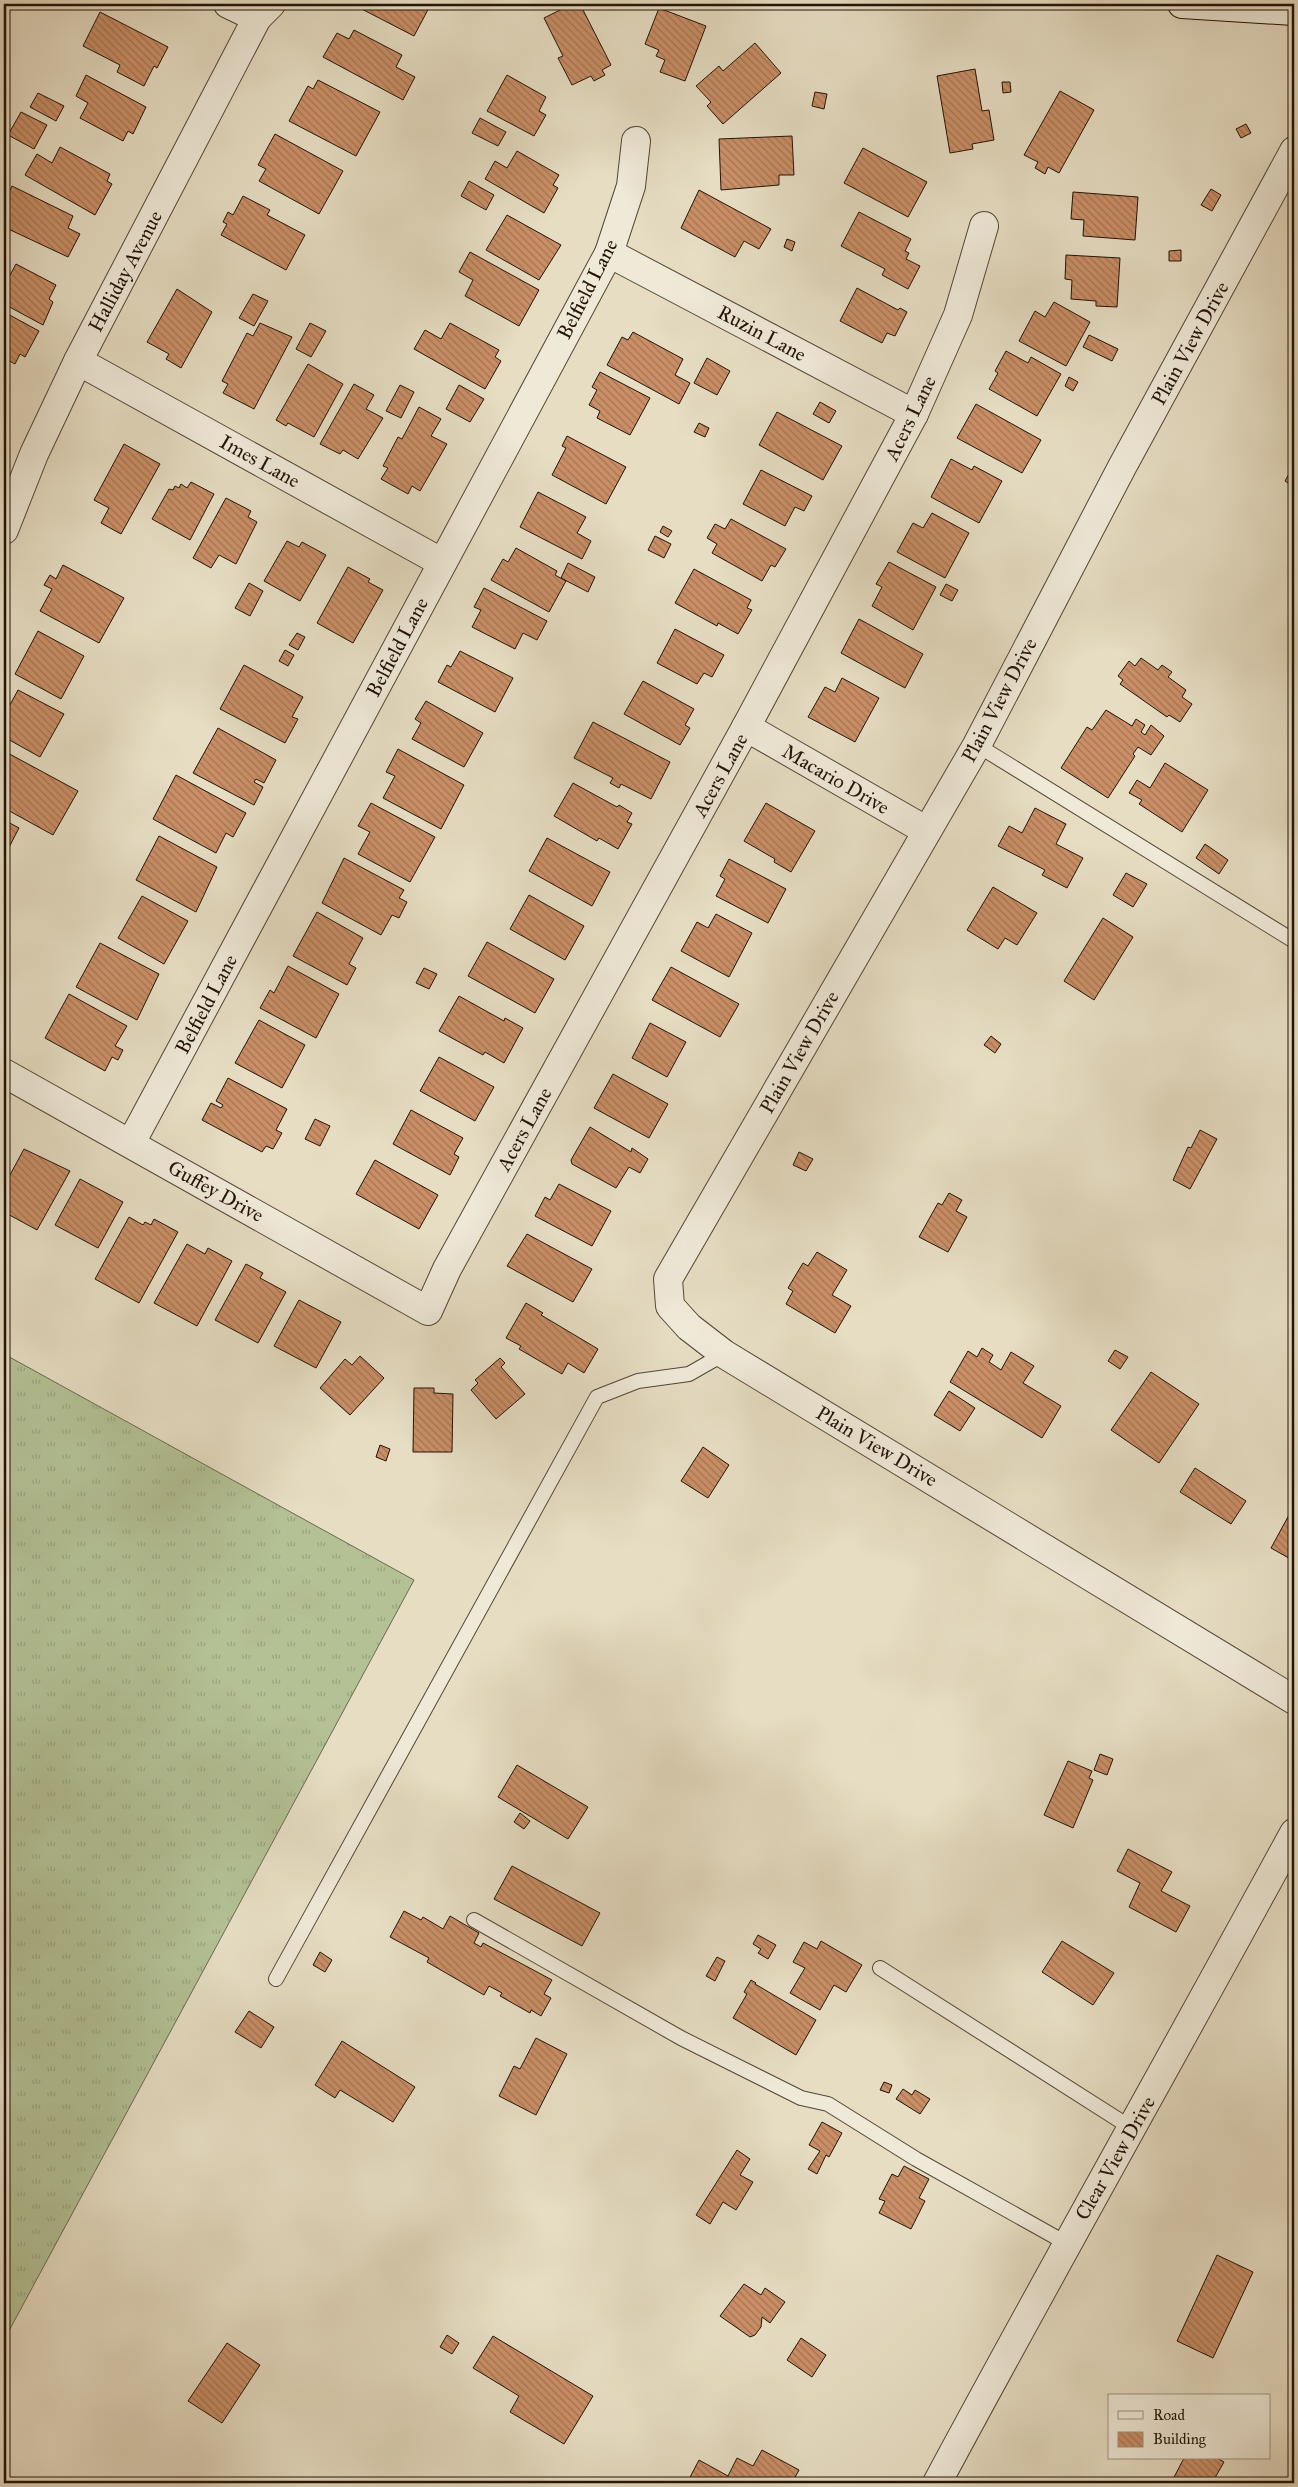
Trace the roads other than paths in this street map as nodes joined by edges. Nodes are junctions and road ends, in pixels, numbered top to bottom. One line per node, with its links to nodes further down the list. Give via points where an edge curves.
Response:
1 (228, 4): 4 (street)
2 (1182, 4): 3 (street)
3 (1220, 6): 5 (street)
4 (262, 9): 10 (street, Halliday Avenue)
5 (1294, 11)
6 (636, 141): 9 (street, Belfield Lane, via 631,186)
7 (1294, 151): 15 (street, Plain View Drive, via 1122,467)
8 (984, 226): 11 (street, Acers Lane, via 958,314)
9 (609, 253): 11 (street, Ruzin Lane); 13 (street, Belfield Lane)
10 (78, 360): 12 (street, Halliday Avenue, via 34,454); 13 (street, Imes Lane)
11 (914, 414): 14 (street, Acers Lane)
12 (4, 530)
13 (441, 562): 19 (street, Belfield Lane)
14 (746, 727): 16 (street, Macario Drive); 20 (street, Acers Lane, via 452,1260)
15 (977, 745): 16 (street, Plain View Drive); 17 (lane)
16 (927, 831): 21 (street, Plain View Drive, via 668,1279 670,1306 689,1327)
17 (1294, 941)
18 (4, 1073): 19 (street, Guffey Drive)
19 (131, 1143): 20 (street, Guffey Drive)
20 (428, 1311)
21 (724, 1354): 22 (street, Plain View Drive); 26 (lane, via 689,1374 638,1381 597,1397)
22 (1294, 1697)
23 (1294, 1833): 27 (street, Clear View Drive)
24 (474, 1920): 28 (lane, via 681,2038 801,2098 828,2104 916,2159)
25 (880, 1968): 27 (lane)
26 (276, 1979)
27 (1133, 2129): 28 (street, Clear View Drive)
28 (1066, 2243): 29 (street, Clear View Drive)
29 (937, 2483)

